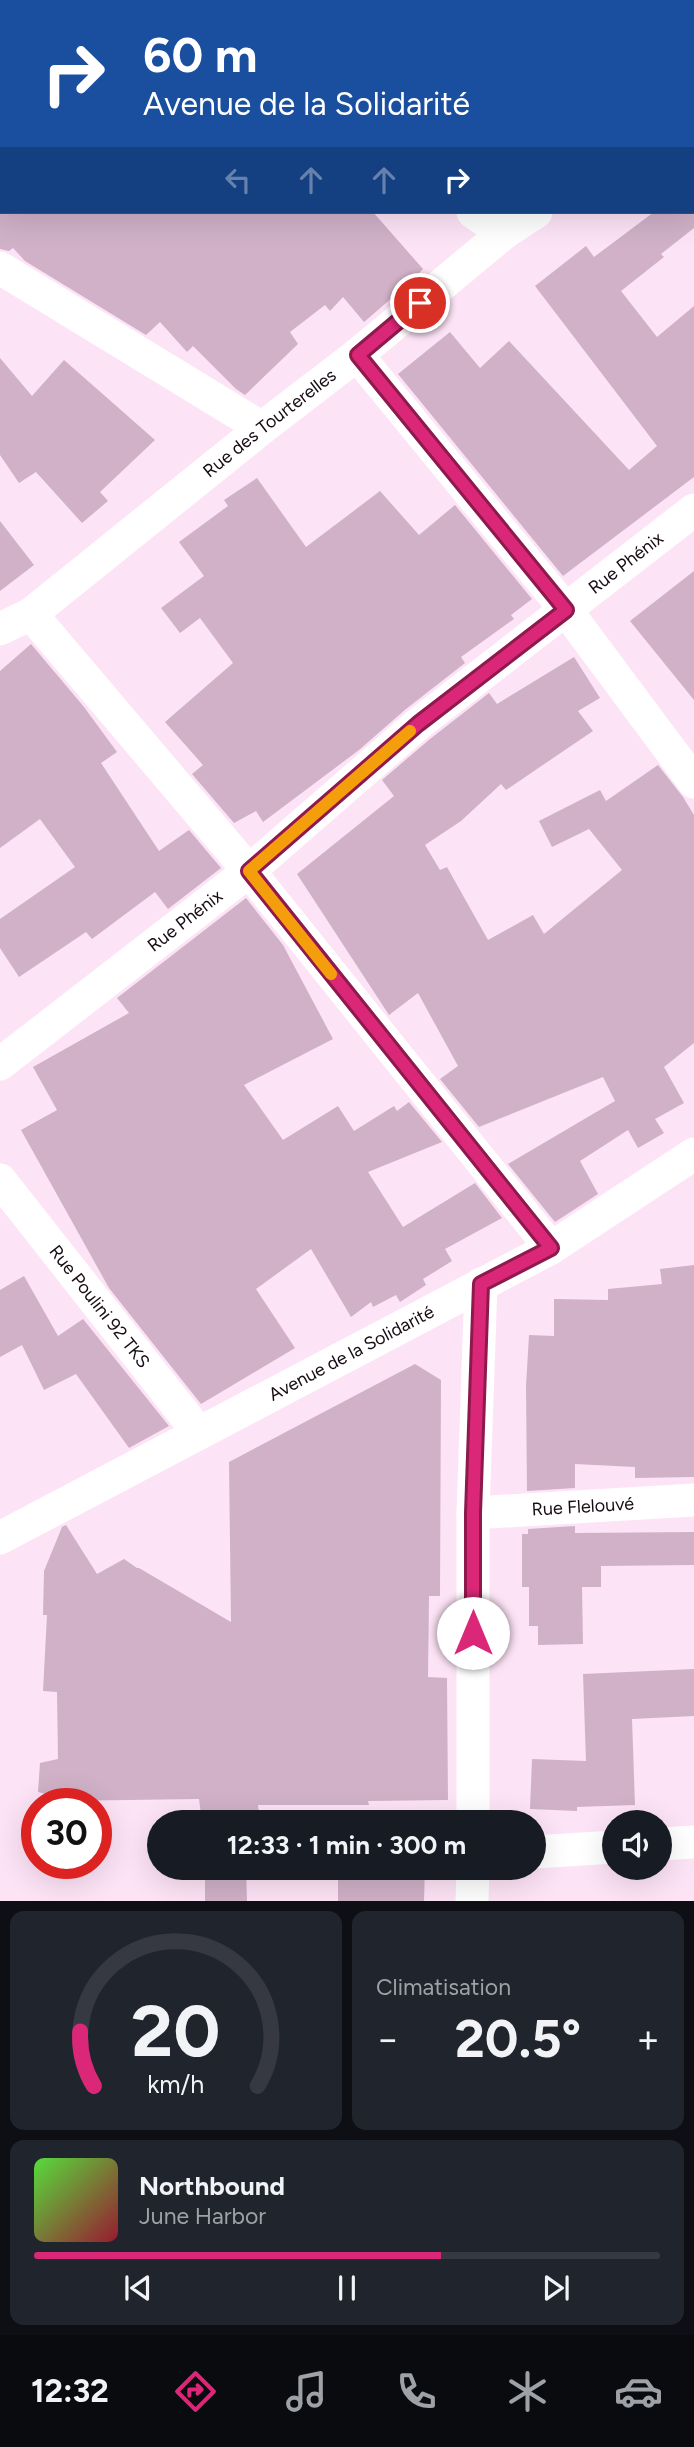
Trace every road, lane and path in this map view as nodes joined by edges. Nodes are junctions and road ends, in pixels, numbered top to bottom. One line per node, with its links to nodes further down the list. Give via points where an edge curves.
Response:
1 (476, 214): 3 (street)
2 (533, 214): 3 (street, Rue des Tourterelles)
3 (504, 233): 5 (street, Rue des Tourterelles)
4 (0, 268): 6 (street)
5 (358, 355): 6 (street, Rue des Tourterelles); 8 (street)
6 (262, 428): 9 (street, Rue des Tourterelles)
7 (694, 510): 8 (street, Rue Phénix)
8 (566, 610): 11 (street); 12 (street, Rue Phénix, via 418,724)
9 (31, 614): 10 (street, Rue des Tourterelles); 12 (street)
10 (0, 629)
11 (694, 782)
12 (249, 871): 13 (street, Rue Phénix); 16 (street)
13 (0, 1065)
14 (694, 1154): 16 (street, Avenue de la Solidarité)
15 (0, 1180): 18 (street, Rue Poulini 92 TKS)
16 (551, 1248): 17 (street, Avenue de la Solidarité)
17 (481, 1284): 18 (street, Avenue de la Solidarité); 20 (street)
18 (199, 1433): 21 (street, Avenue de la Solidarité)
19 (694, 1500): 20 (street, Rue Flelouvé)
20 (473, 1513): 22 (street)
21 (0, 1538)
22 (473, 1810)
23 (694, 1842): 24 (street)
24 (672, 1843)
25 (602, 1848): 26 (street)
26 (546, 1851)
27 (473, 1880): 28 (street)
28 (472, 1901)

